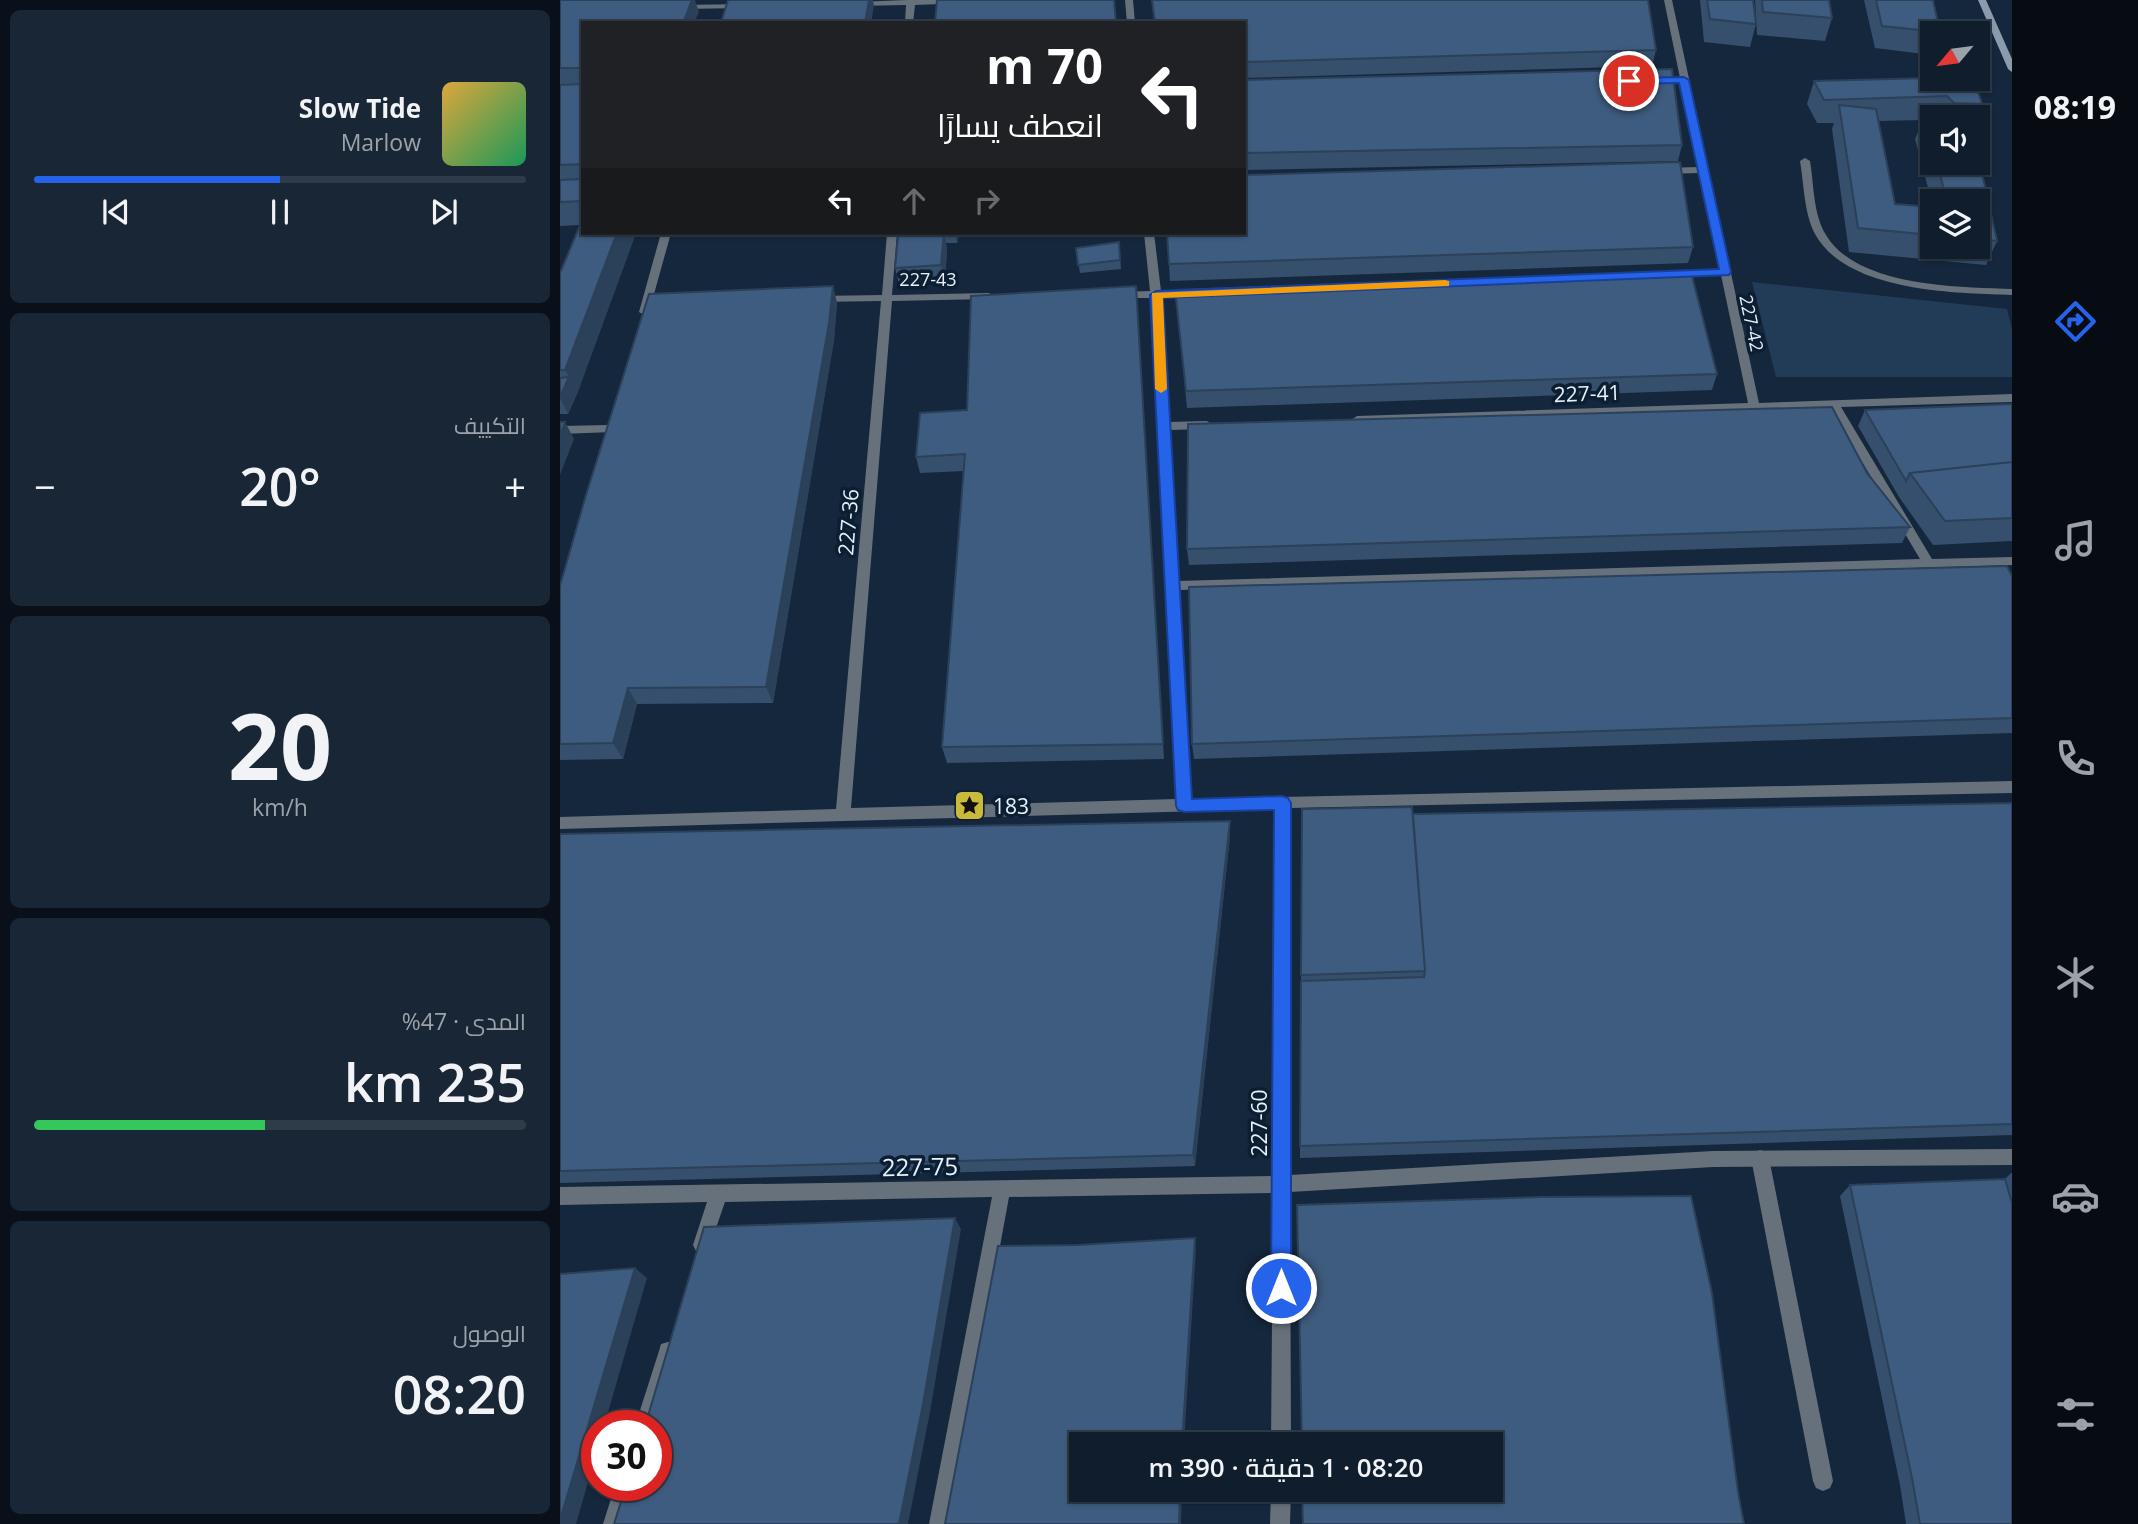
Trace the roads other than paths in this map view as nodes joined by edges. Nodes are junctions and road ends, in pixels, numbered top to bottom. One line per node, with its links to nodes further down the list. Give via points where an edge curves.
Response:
1 (992, 0): 5 (street)
2 (1129, 0): 11 (street)
3 (1668, 0): 13 (street, 227-42)
4 (1982, 0): 12 (main road)
5 (911, 1): 7 (street); 10 (street)
6 (683, 3): 8 (street, via 729,10); 9 (street)
7 (841, 4)
8 (758, 5)
9 (668, 7)
10 (909, 21)
11 (1131, 21)
12 (2012, 69)
13 (1684, 80): 14 (street); 16 (street, 227-42)
14 (1642, 81)
15 (1805, 161): 23 (street, via 1818,232 1828,247 1849,262 1930,288)
16 (1703, 170): 17 (street); 21 (street, 227-42)
17 (1647, 172)
18 (665, 235): 30 (street)
19 (892, 235): 28 (street, 227-36)
20 (1149, 235): 26 (street)
21 (1725, 272): 22 (street); 35 (street, 227-42)
22 (1656, 275)
23 (2012, 292)
24 (1198, 293): 26 (street)
25 (1102, 295): 26 (street)
26 (1156, 295): 39 (street)
27 (1008, 296): 28 (street, 227-43)
28 (886, 297): 29 (street, 227-43); 49 (street, 227-36)
29 (807, 299)
30 (647, 303): 31 (street); 32 (street)
31 (660, 303)
32 (639, 328)
33 (2012, 398): 34 (street, 227-41)
34 (1833, 404): 35 (street, 227-41); 44 (street)
35 (1754, 407): 37 (street, 227-41)
36 (613, 417): 40 (street)
37 (1341, 420)
38 (1218, 424): 39 (street)
39 (1163, 426): 45 (street)
40 (609, 429): 41 (street); 42 (street)
41 (560, 430)
42 (605, 442)
43 (2012, 561): 44 (street)
44 (1928, 563): 45 (street)
45 (1173, 586): 48 (street)
46 (2012, 786): 47 (street)
47 (1282, 803): 48 (street); 53 (street, 227-60)
48 (1184, 806): 49 (street)
49 (843, 815): 50 (street)
50 (560, 823)
51 (2012, 1157): 52 (street, 227-75)
52 (1760, 1158): 53 (street, 227-75); 61 (street)
53 (1281, 1184): 54 (street, 227-75); 60 (street, 227-60)
54 (1002, 1189): 55 (street, 227-75); 65 (street)
55 (719, 1194): 56 (street, 227-75); 57 (street)
56 (560, 1196)
57 (698, 1258)
58 (673, 1336): 59 (street)
59 (649, 1410)
60 (1281, 1432)
61 (1823, 1481)
62 (620, 1501): 64 (street)
63 (1280, 1502): 66 (street)
64 (613, 1524)
65 (939, 1524)
66 (1280, 1524)

